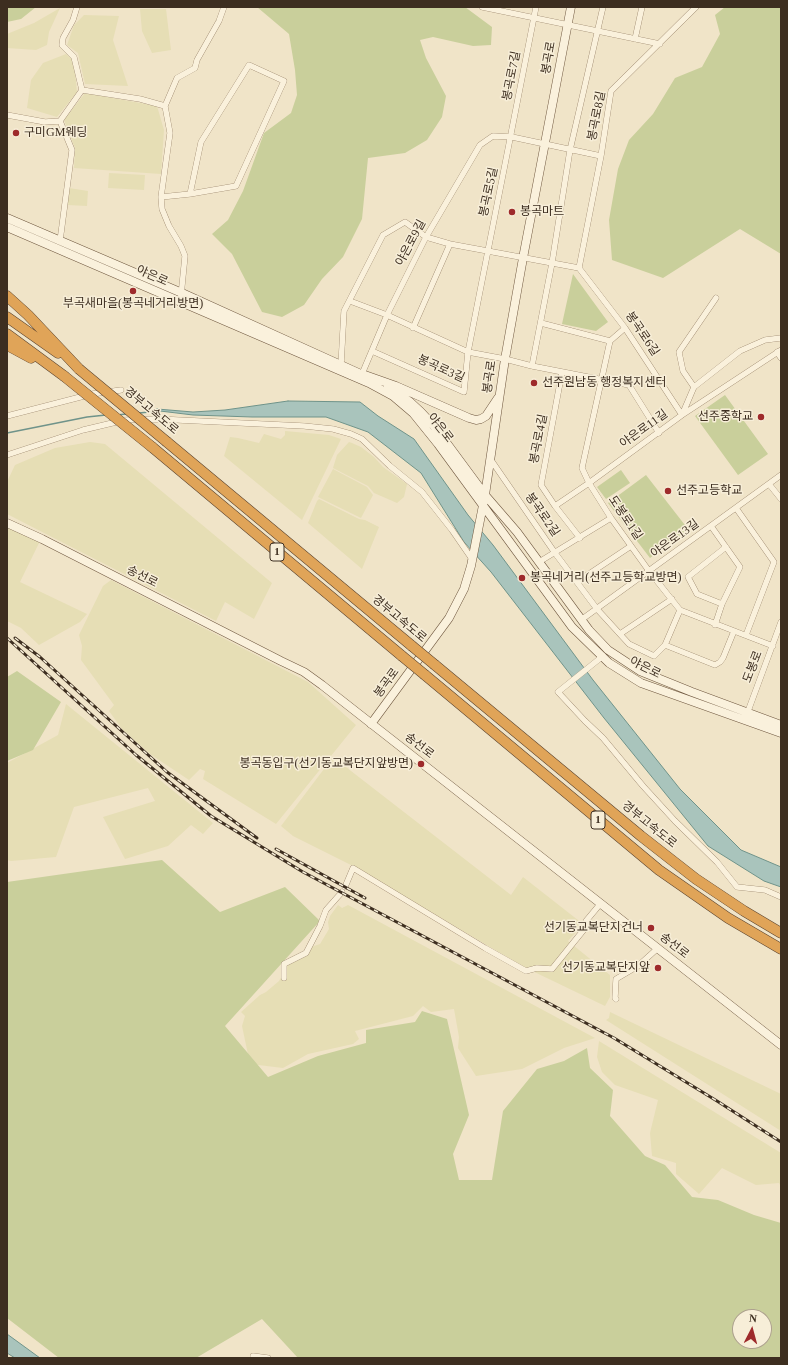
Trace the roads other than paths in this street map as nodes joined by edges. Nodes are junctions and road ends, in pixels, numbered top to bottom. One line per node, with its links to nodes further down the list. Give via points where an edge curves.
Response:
1 (77, 7): 15 (street, via 62,45 74,57)
2 (224, 7): 16 (street, via 197,60 196,68 177,78)
3 (482, 7): 9 (street)
4 (536, 7): 10 (street, 봉곡로7길)
5 (571, 7): 11 (main road, 봉곡로)
6 (603, 7): 12 (street, 봉곡로8길)
7 (642, 7): 13 (street)
8 (696, 7): 14 (street, 봉곡로8길)
9 (497, 9): 10 (street)
10 (535, 18): 11 (street); 19 (street, 봉곡로7길)
11 (568, 24): 12 (street); 20 (main road, 봉곡로)
12 (598, 31): 13 (street); 21 (street, 봉곡로8길)
13 (635, 39): 14 (street)
14 (660, 44): 22 (street, 봉곡로8길, via 611,91)
15 (82, 90): 16 (street, via 140,98); 18 (street)
16 (165, 106): 24 (street, via 170,133)
17 (7, 115): 18 (street)
18 (60, 122): 28 (street, via 72,150)
19 (512, 137): 20 (street); 27 (street, 야은로9길, via 488,138 480,145); 30 (street, 봉곡로5길)
20 (545, 145): 21 (street, 봉곡로8길); 31 (main road, 봉곡로)
21 (570, 150): 22 (street, 봉곡로8길); 32 (street)
22 (601, 156): 33 (street)
23 (190, 194): 23 (street, via 236,186 284,81 249,65 201,142); 24 (street)
24 (161, 196): 35 (street, via 162,210 185,256)
25 (7, 218): 28 (main road, 야은로)
26 (7, 227): 35 (main road, 야은로)
27 (426, 237): 29 (street); 37 (street, via 405,222 383,235); 38 (street, 야은로9길)
28 (60, 241): 35 (main road, 야은로)
29 (450, 244): 30 (street); 41 (street)
30 (488, 250): 31 (street); 49 (street, 봉곡로3길)
31 (523, 258): 32 (street); 51 (main road, 봉곡로)
32 (552, 263): 33 (street); 40 (street)
33 (579, 268): 42 (street, 봉곡로6길)
34 (7, 296): 54 (highway)
35 (180, 297): 52 (main road, 야은로); 72 (main road, 야은로, via 393,396 413,413)
36 (716, 298): 59 (street, via 679,352 683,371)
37 (350, 301): 38 (street); 52 (street, via 344,311)
38 (387, 315): 41 (street); 47 (street, 야은로9길)
39 (7, 317): 54 (highway, 경부고속도로 / 1)
40 (541, 323): 45 (street); 53 (street)
41 (413, 328): 49 (street)
42 (625, 328): 45 (street); 62 (street, 봉곡로6길)
43 (7, 334): 57 (highway, 1)
44 (781, 338): 59 (street, via 765,340 740,351)
45 (610, 341): 58 (street)
46 (7, 345): 57 (highway)
47 (372, 351): 49 (street, 봉곡로3길, via 464,392); 56 (street, 야은로9길)
48 (779, 351): 50 (street); 62 (street, 야은로11길)
49 (468, 352): 51 (street)
50 (781, 358)
51 (505, 359): 53 (street); 61 (main road, 봉곡로)
52 (341, 365): 56 (main road, 야은로)
53 (532, 366): 55 (street)
54 (79, 369): 105 (highway, 경부고속도로 / 1, bridge, via 641,836 744,912)
55 (562, 372): 58 (street); 73 (street, 봉곡로4길, via 541,485)
56 (362, 374): 61 (main road, via 476,420 486,416); 70 (main road, 야은로, via 398,393 421,412)
57 (64, 376): 107 (highway, 1, bridge, via 659,870 728,918)
58 (602, 380): 64 (street, via 629,386); 68 (street, via 582,468)
59 (694, 387): 62 (street)
60 (121, 390): 63 (street, via 92,394)
61 (500, 396): 66 (main road, 봉곡로)
62 (682, 415): 64 (street, 야은로11길)
63 (7, 416)
64 (659, 433): 68 (street, 야은로11길)
65 (7, 455): 82 (street, via 83,430 125,420 157,419 333,429 362,439 422,492)
66 (491, 460): 70 (main road, 봉곡로); 81 (street, 봉곡로2길)
67 (781, 475): 69 (street, 야은로13길)
68 (589, 483): 73 (street, 야은로11길); 75 (street, 도봉로1길)
69 (769, 484): 71 (street); 74 (street, 야은로13길)
70 (486, 495): 72 (main road, 봉곡로); 83 (main road, 야은로)
71 (781, 499)
72 (483, 506): 82 (main road, 봉곡로); 98 (main road, 야은로, via 572,627)
73 (555, 506): 78 (street)
74 (736, 508): 77 (street, 야은로13길); 95 (street, via 774,562)
75 (611, 518): 78 (street); 79 (street, 도봉로1길)
76 (7, 523): 100 (main road, 송선로, via 304,672)
77 (711, 526): 80 (street); 84 (street, 야은로13길)
78 (580, 538): 81 (street)
79 (631, 546): 84 (street, 도봉로1길); 85 (street)
80 (726, 547): 87 (street, via 740,567); 87 (street, via 688,577 697,594)
81 (555, 552): 83 (street); 85 (street, 봉곡로2길)
82 (472, 559): 100 (main road, 봉곡로, via 464,590 449,618)
83 (539, 562): 90 (main road, 야은로)
84 (649, 571): 86 (street, 도봉로1길); 88 (street, 야은로13길)
85 (577, 582): 88 (street, 봉곡로2길)
86 (672, 599): 89 (street, 도봉로1길); 94 (street)
87 (722, 604): 92 (street)
88 (597, 608): 90 (street, 야은로13길); 94 (street, 봉곡로2길)
89 (680, 610): 92 (street); 96 (street)
90 (581, 620): 99 (main road, 야은로, via 608,650 640,670)
91 (781, 622): 97 (street, 도봉로)
92 (715, 625): 93 (street)
93 (734, 631): 95 (street); 96 (street, via 724,658 715,665)
94 (620, 634): 96 (street, 봉곡로2길, via 629,644 654,656)
95 (746, 635): 97 (street)
96 (665, 645)
97 (773, 646): 99 (street, 도봉로)
98 (603, 656): 99 (main road, 야은로, via 609,663 641,683); 103 (street, via 558,692 603,738 675,821 717,862 737,887 765,890)
99 (746, 716): 101 (main road, 야은로); 102 (main road, 야은로)
100 (372, 724): 104 (main road, 송선로)
101 (781, 724)
102 (781, 733)
103 (781, 896)
104 (601, 903): 106 (main road, 송선로); 108 (street, via 586,921 586,927 552,968 526,971 353,868 343,890 326,910 306,953 284,964)
105 (781, 933)
106 (658, 948): 109 (street, via 638,966 616,979); 110 (main road, 송선로)
107 (781, 949)
108 (284, 978)
109 (616, 999)
110 (781, 1045)
111 (253, 1358): 112 (street)
112 (268, 1358)

